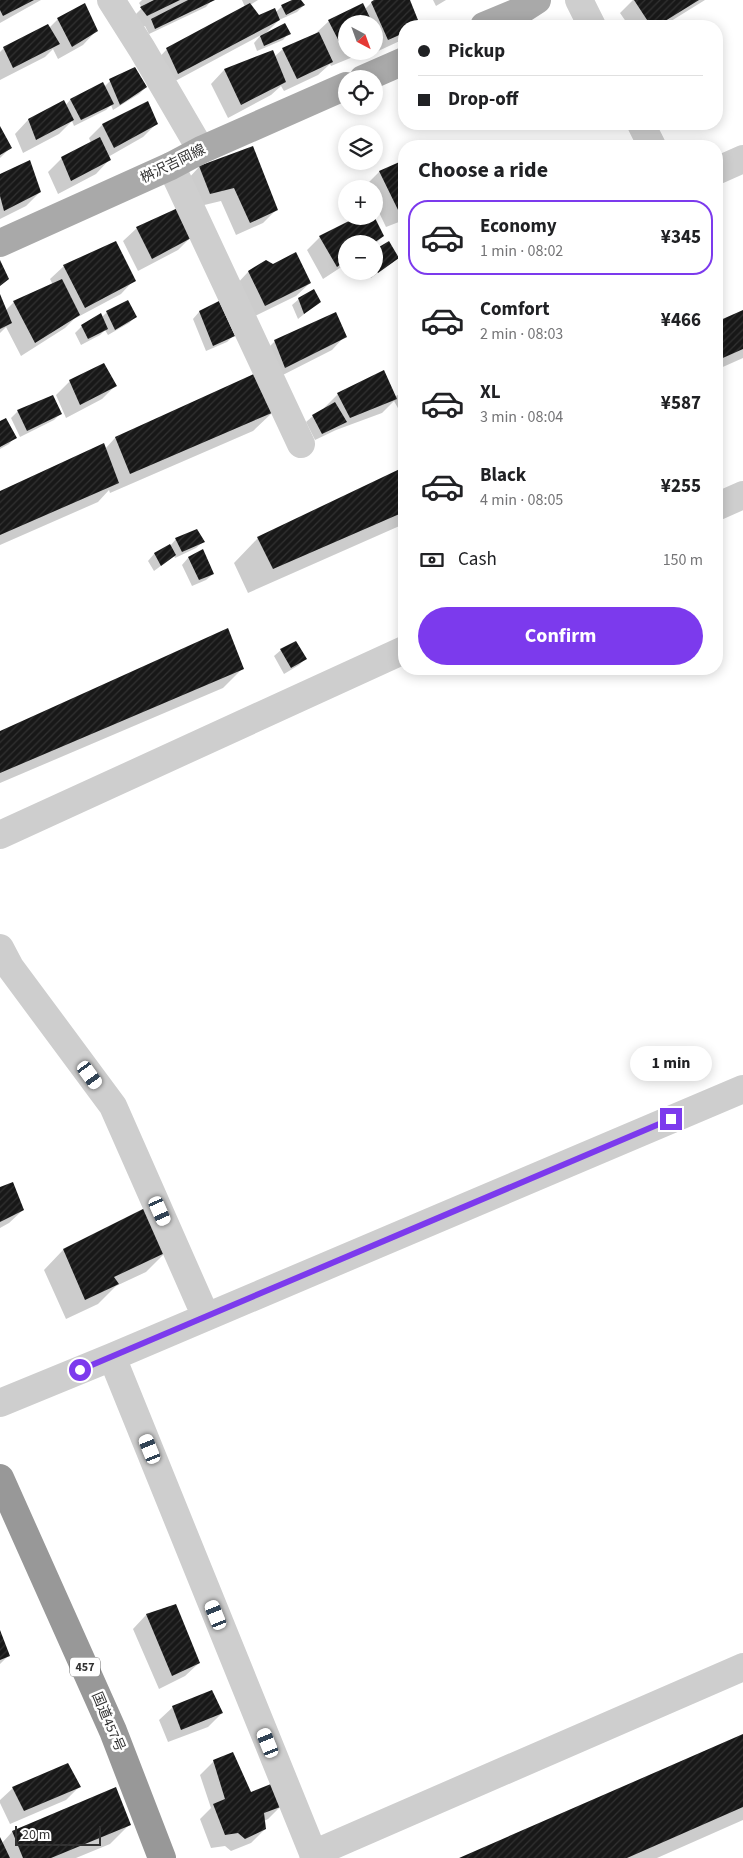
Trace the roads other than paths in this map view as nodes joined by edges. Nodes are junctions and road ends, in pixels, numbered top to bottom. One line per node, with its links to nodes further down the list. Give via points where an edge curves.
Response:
1 (111, 0): 9 (street)
2 (537, 0): 4 (main road)
3 (579, 0): 5 (street)
4 (498, 20)
5 (589, 20)
6 (398, 64): 7 (main road)
7 (383, 70)
8 (338, 90): 9 (main road, 桝沢吉岡線)
9 (201, 150): 11 (main road, 桝沢吉岡線)
10 (743, 160): 12 (street)
11 (171, 166): 13 (main road, 桝沢吉岡線); 14 (street)
12 (723, 168)
13 (0, 243)
14 (301, 444)
15 (743, 495): 16 (street)
16 (723, 504)
17 (398, 653): 18 (street)
18 (0, 836)
19 (0, 948): 21 (street, via 10,967 113,1106)
20 (743, 1089): 21 (street)
21 (206, 1317): 22 (street)
22 (112, 1357): 23 (street); 26 (street)
23 (0, 1402)
24 (0, 1478): 27 (highway, 国道457号 / 457, via 113,1731)
25 (743, 1667): 26 (street)
26 (314, 1856)
27 (162, 1858)

